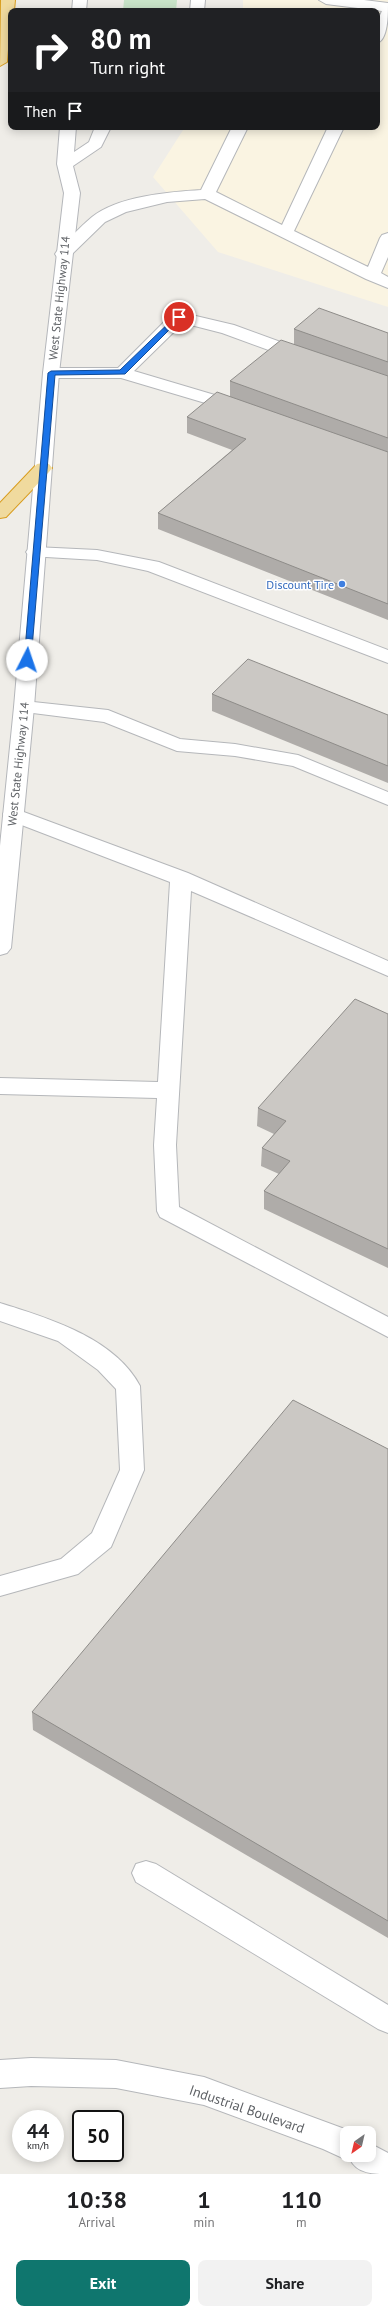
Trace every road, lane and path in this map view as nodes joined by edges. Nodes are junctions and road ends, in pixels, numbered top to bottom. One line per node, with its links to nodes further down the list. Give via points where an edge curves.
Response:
1 (8, 0): 7 (highway)
2 (326, 0): 3 (main road)
3 (361, 2): 4 (main road)
4 (388, 7)
5 (388, 13): 6 (main road)
6 (380, 32)
7 (0, 62)
8 (68, 130): 12 (main road, West State Highway 114)
9 (102, 130): 12 (main road, via 96,144)
10 (239, 130): 13 (main road)
11 (335, 130): 14 (main road)
12 (65, 164): 16 (main road, West State Highway 114, via 72,193)
13 (207, 194): 14 (main road); 16 (main road, via 167,197 120,209 99,219)
14 (286, 232): 17 (main road)
15 (388, 238): 17 (main road)
16 (63, 254): 21 (main road, West State Highway 114)
17 (372, 276): 18 (main road)
18 (388, 283)
19 (315, 360): 20 (main road, via 228,329 179,317)
20 (122, 372): 21 (main road); 22 (main road)
21 (51, 373): 23 (main road, West State Highway 114)
22 (257, 414)
23 (42, 468): 24 (highway); 25 (main road, West State Highway 114)
24 (0, 513)
25 (35, 552): 26 (main road, via 97,555 153,566); 27 (main road, West State Highway 114)
26 (388, 657)
27 (24, 706): 28 (main road, via 108,716 177,745 235,750 298,761); 29 (main road, West State Highway 114)
28 (388, 799)
29 (13, 814): 30 (main road, via 95,842); 31 (main road, West State Highway 114)
30 (181, 878): 32 (main road); 34 (main road)
31 (0, 948)
32 (388, 969)
33 (0, 1086): 34 (main road)
34 (169, 1090): 36 (main road, via 165,1145 168,1211)
35 (0, 1312): 37 (main road, via 66,1335 106,1363 128,1386 132,1470 102,1540 69,1567)
36 (388, 1328)
37 (0, 1586)
38 (146, 1873): 39 (main road)
39 (388, 2020)
40 (0, 2074): 41 (main road, Industrial Boulevard, via 116,2074 204,2091)
41 (340, 2142)
42 (376, 2162): 43 (main road)
43 (388, 2168)

